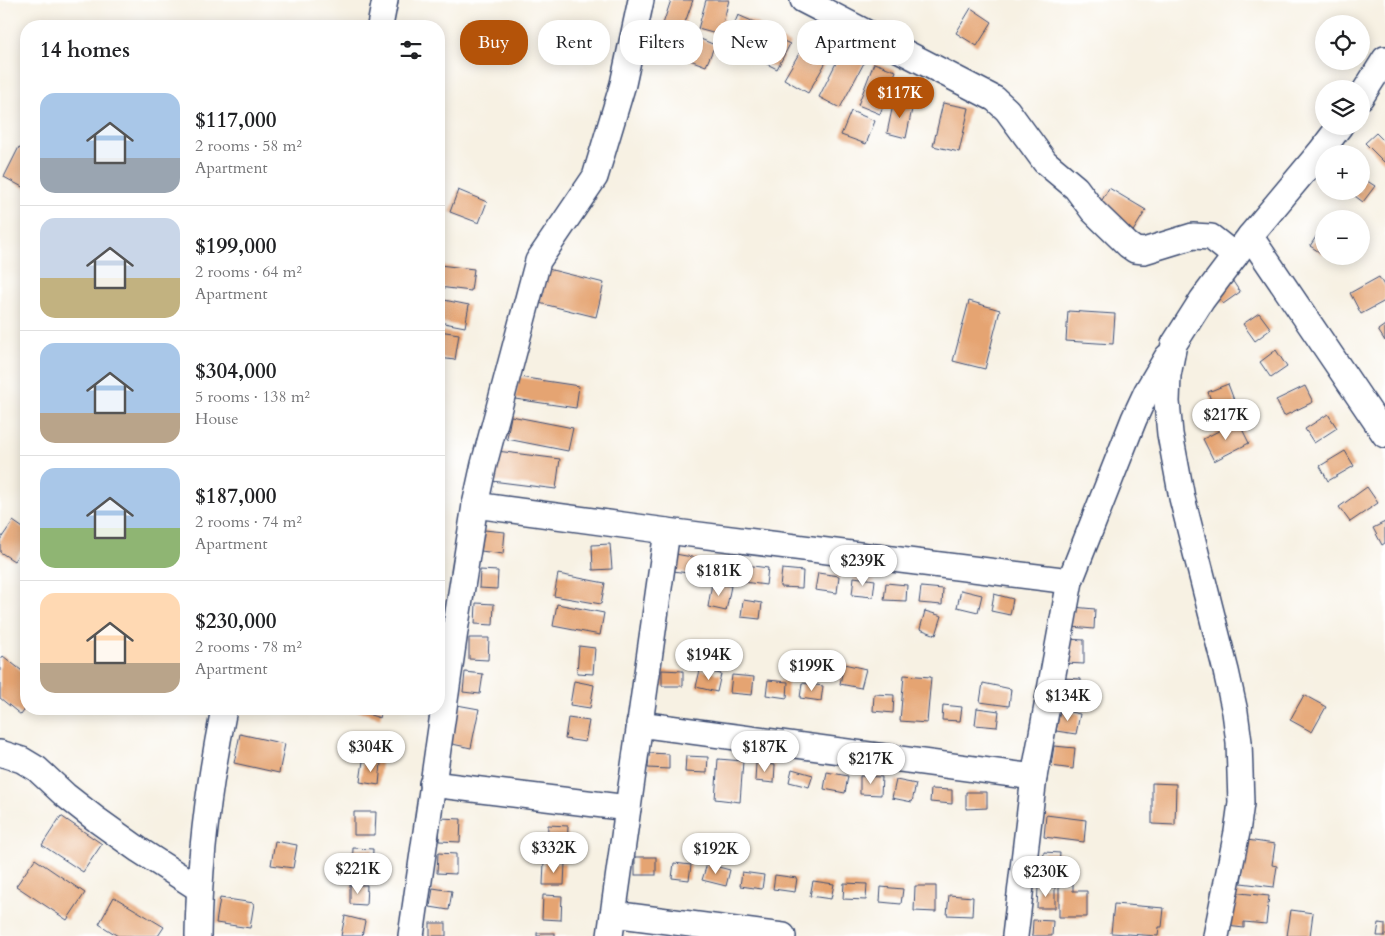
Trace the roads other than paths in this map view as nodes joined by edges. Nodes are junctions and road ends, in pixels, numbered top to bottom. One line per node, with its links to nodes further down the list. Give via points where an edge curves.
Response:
1 (385, 0): 4 (street)
2 (641, 0): 12 (street, via 623,84 595,177 538,261)
3 (803, 0): 9 (street, via 995,99 1007,110 1044,162 1076,188 1093,211 1135,250 1144,251 1193,236 1211,237)
4 (381, 20)
5 (1385, 59): 6 (street)
6 (1370, 83)
7 (1334, 135): 8 (street)
8 (1250, 236): 9 (street); 11 (street)
9 (1235, 256): 10 (street)
10 (1174, 344): 14 (street, via 1134,419); 29 (street, via 1167,402 1170,434 1182,498 1235,712 1240,757 1237,832)
11 (1385, 435)
12 (475, 505): 13 (street); 15 (street)
13 (667, 531): 14 (street); 18 (street)
14 (1070, 581): 20 (street)
15 (445, 700)
16 (223, 715): 23 (street)
17 (443, 715): 21 (street)
18 (639, 724): 20 (street); 22 (street)
19 (0, 753): 23 (street, via 38,769 97,820)
20 (1034, 777): 28 (street)
21 (432, 784): 22 (street); 26 (street)
22 (628, 808): 24 (street)
23 (198, 888): 25 (street)
24 (612, 925): 27 (street)
25 (198, 936)
26 (411, 936)
27 (783, 936)
28 (1015, 936)
29 (1216, 936)

